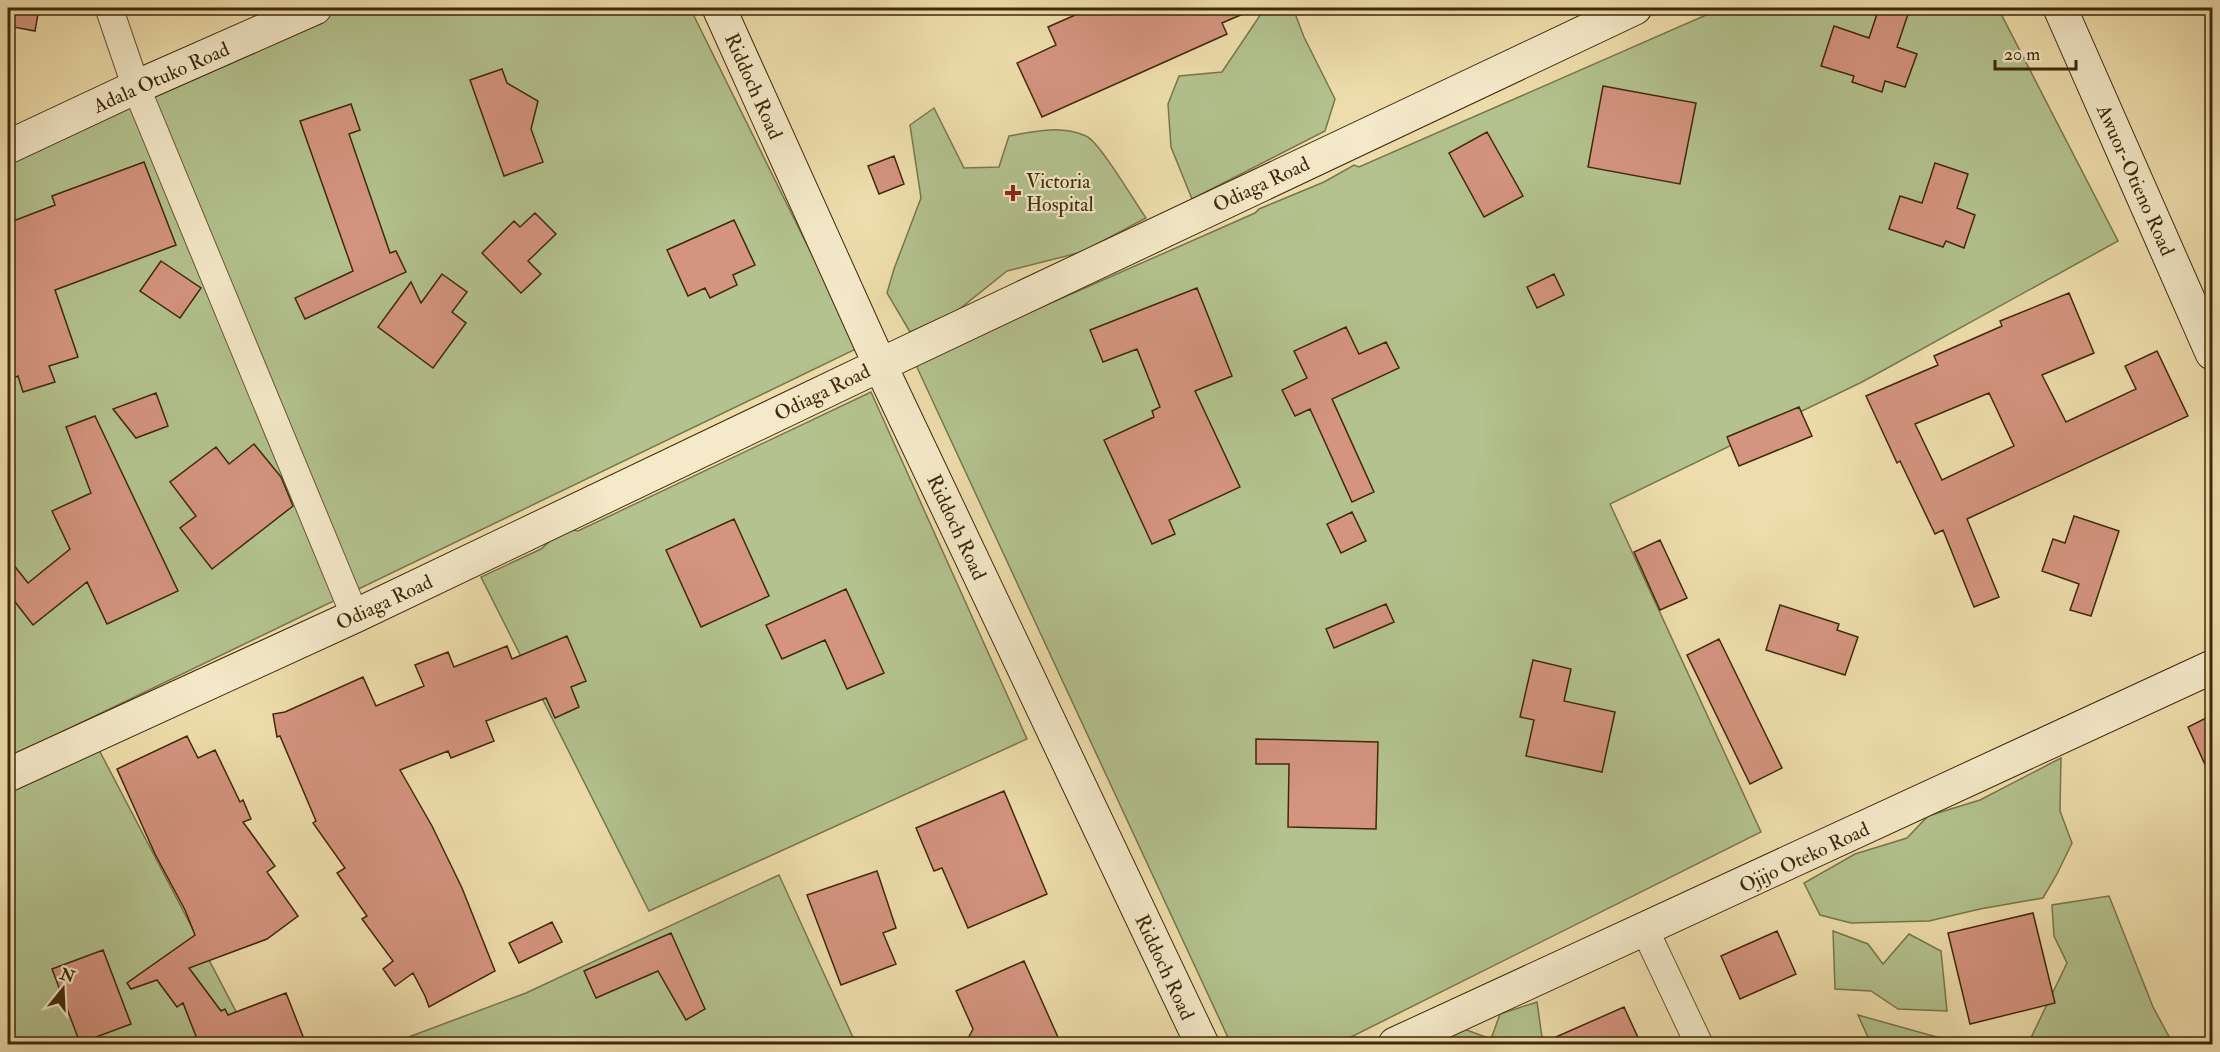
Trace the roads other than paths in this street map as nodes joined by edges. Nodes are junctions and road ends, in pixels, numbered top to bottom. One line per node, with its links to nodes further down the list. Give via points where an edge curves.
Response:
1 (109, 8): 6 (street)
2 (315, 8): 6 (street, Adala Otuko Road)
3 (718, 8): 9 (street, Riddoch Road)
4 (1635, 8): 9 (street, Odiaga Road)
5 (2060, 8): 8 (street, Awuor-Otieno Road)
6 (136, 87): 7 (street, Adala Otuko Road); 10 (street)
7 (8, 147)
8 (2209, 338)
9 (880, 365): 10 (street, Odiaga Road); 14 (street, Riddoch Road)
10 (355, 616): 12 (street, Odiaga Road)
11 (2212, 667): 13 (street, Ojijo Oteko Road)
12 (8, 775)
13 (1645, 930): 15 (street, Ojijo Oteko Road); 16 (street)
14 (1202, 1044)
15 (1395, 1044)
16 (1699, 1044)

